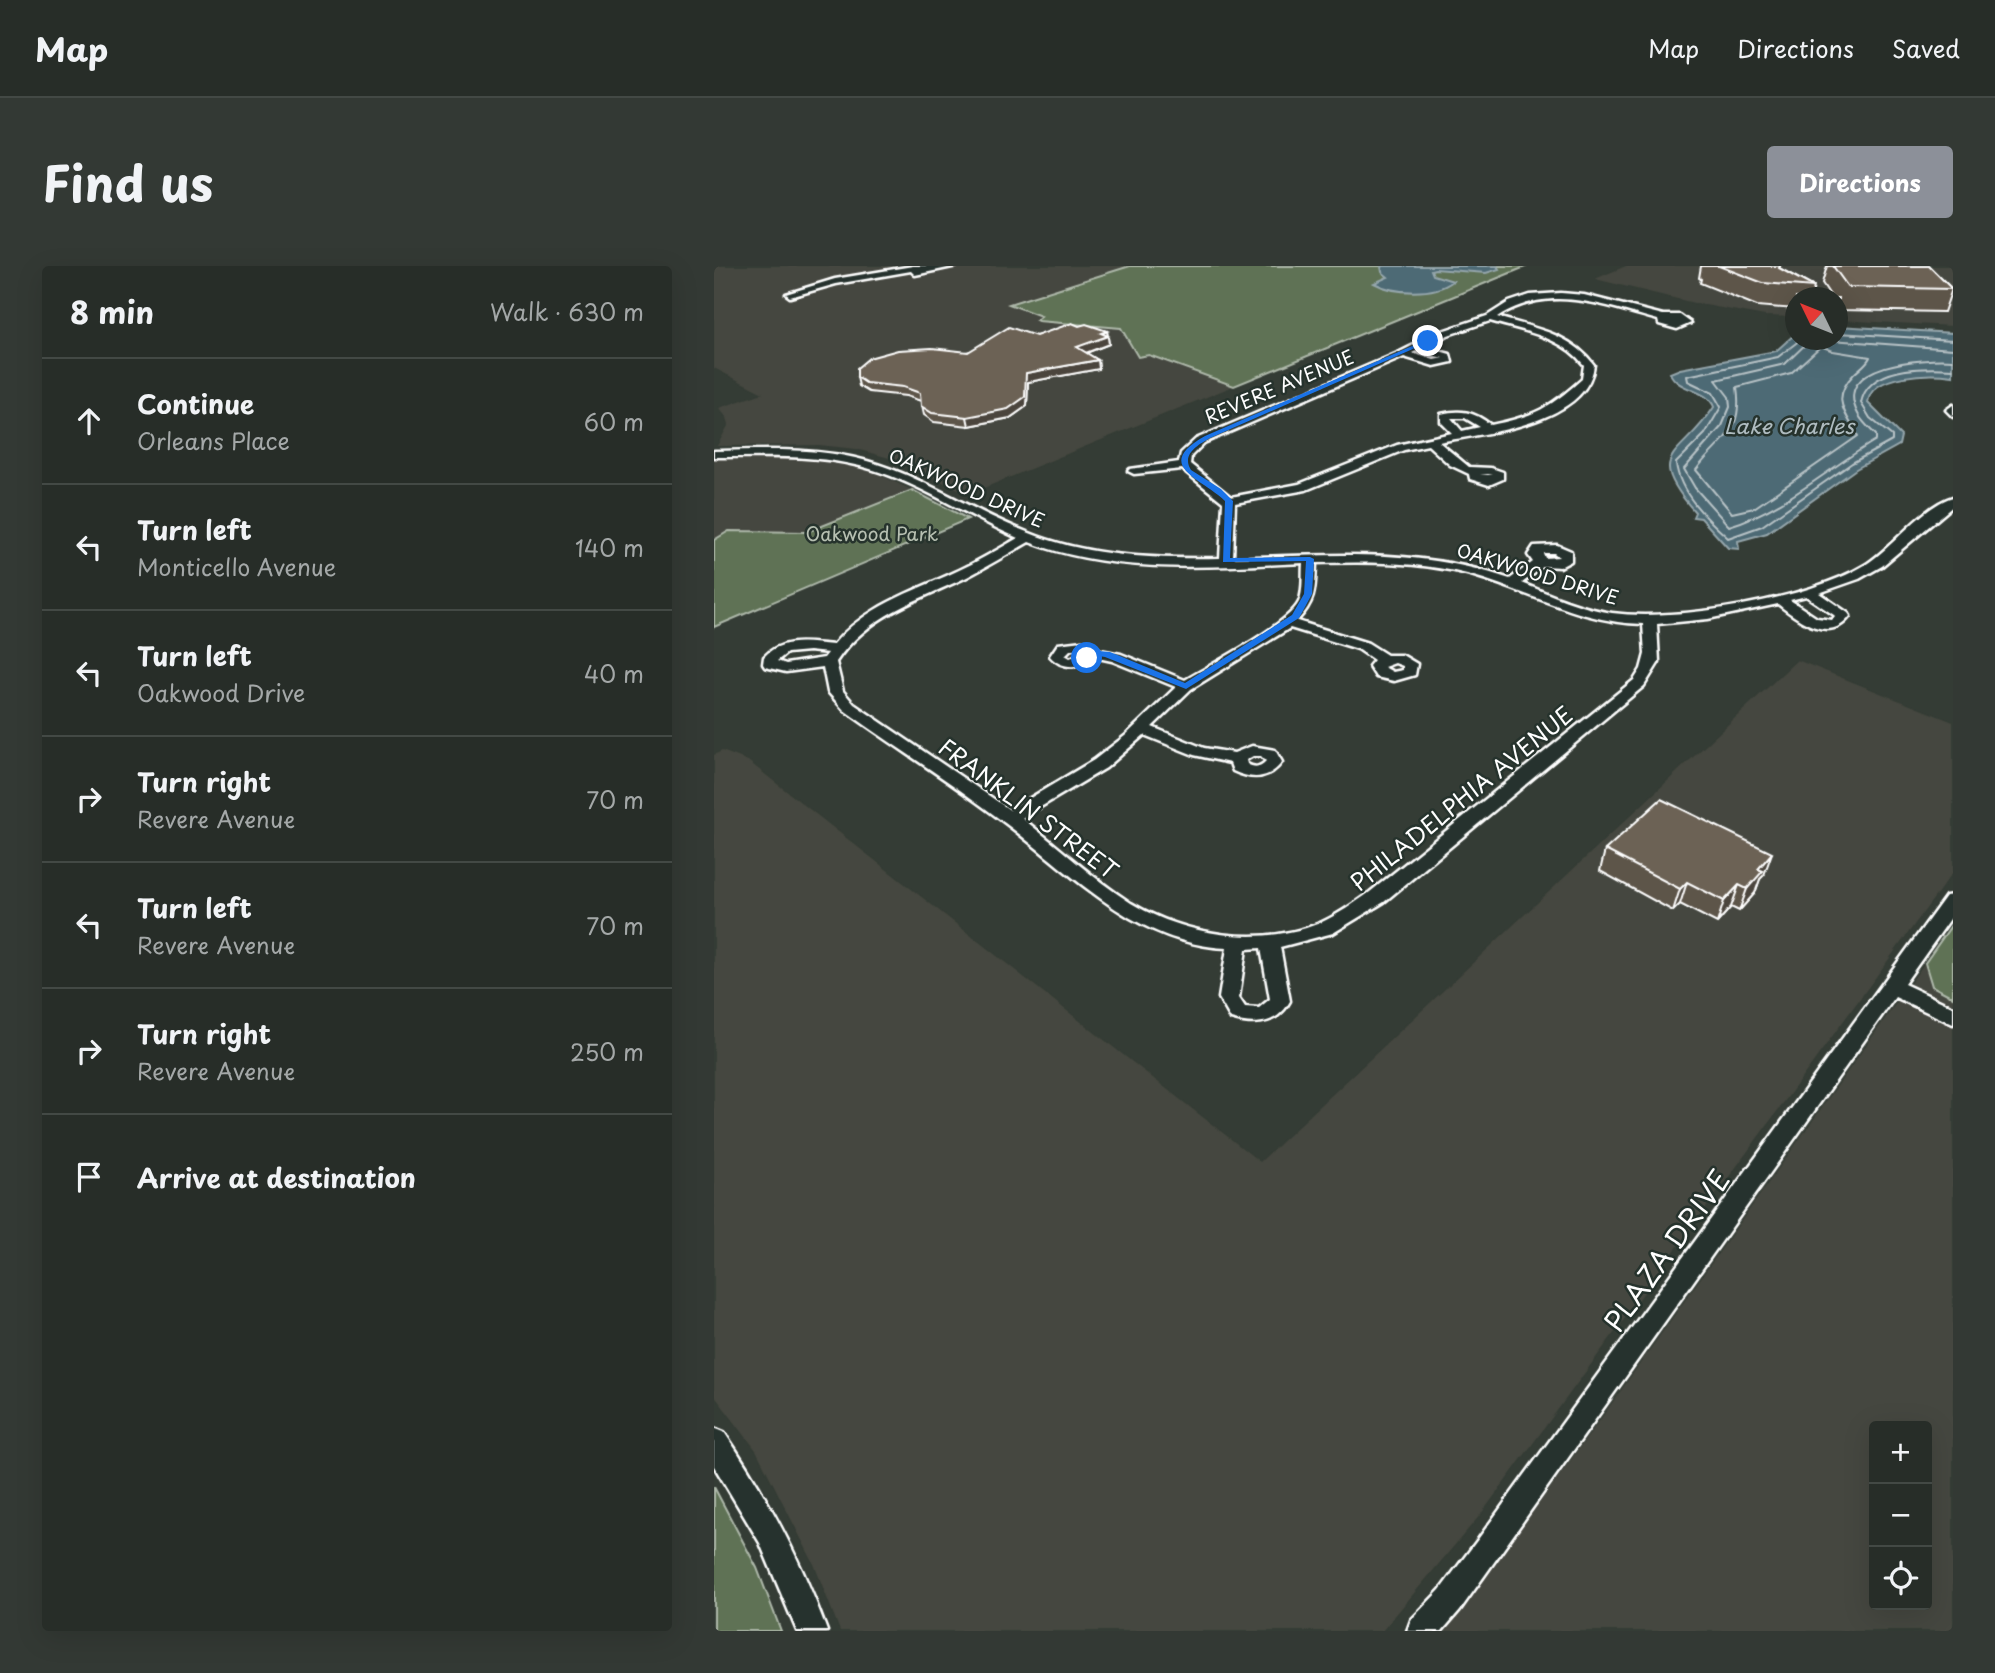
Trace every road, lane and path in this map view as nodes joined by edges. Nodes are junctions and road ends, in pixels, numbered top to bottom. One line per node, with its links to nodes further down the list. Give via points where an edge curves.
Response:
1 (928, 266): 3 (street)
2 (953, 266): 3 (street)
3 (817, 287): 4 (street)
4 (790, 294)
5 (1490, 318): 6 (street, REVERE AVENUE, via 1517,302 1548,296 1584,298); 7 (street, REVERE AVENUE); 11 (street, via 1566,344 1586,359 1590,372 1583,386 1548,412)
6 (1663, 318)
7 (1416, 348): 8 (street, REVERE AVENUE); 8 (street, via 1450,360 1434,363)
8 (1403, 354): 15 (street, REVERE AVENUE, via 1200,441 1185,455)
9 (1953, 408): 10 (street)
10 (1953, 414)
11 (1489, 429): 12 (street); 12 (street, via 1469,414 1445,416)
12 (1460, 435): 13 (street)
13 (1430, 440): 17 (street, via 1462,468); 18 (street, via 1378,455 1302,487)
14 (714, 454): 20 (street, OAKWOOD DRIVE, via 810,455 862,463)
15 (1184, 466): 16 (street); 18 (street)
16 (1134, 471)
17 (1475, 472)
18 (1229, 501): 22 (street)
19 (1953, 501): 25 (street, OAKWOOD DRIVE, via 1878,563)
20 (1026, 538): 22 (street, OAKWOOD DRIVE, via 1116,558); 34 (street, FRANKLIN STREET, via 879,612 832,655 836,692 849,707)
21 (1310, 559): 22 (street, OAKWOOD DRIVE); 24 (street, OAKWOOD DRIVE, via 1434,563); 28 (street, via 1304,606)
22 (1226, 560)
23 (1541, 562): 24 (street)
24 (1512, 584): 27 (street, OAKWOOD DRIVE, via 1584,611)
25 (1808, 592): 26 (street, OAKWOOD DRIVE); 26 (street, via 1839,612 1842,621 1819,624)
26 (1780, 599): 27 (street, OAKWOOD DRIVE, via 1705,617)
27 (1650, 622): 36 (street, PHILADELPHIA AVENUE, via 1654,658 1639,683 1377,897 1329,926)
28 (1288, 623): 30 (street, via 1363,646); 31 (street)
29 (1090, 652): 31 (street, via 1116,657)
30 (1384, 660)
31 (1186, 686): 32 (street)
32 (1142, 729): 33 (street, via 1200,752); 34 (street, via 1100,764)
33 (1238, 759)
34 (1010, 818): 37 (street, FRANKLIN STREET, via 1139,918 1180,934)
35 (1953, 901): 38 (street, PLAZA DRIVE)
36 (1269, 940): 37 (street, PHILADELPHIA AVENUE); 37 (street, via 1280,1001 1256,1017 1238,1013 1229,998)
37 (1238, 942)
38 (1891, 986): 39 (street); 42 (street, PLAZA DRIVE, via 1489,1548)
39 (1953, 1016)
40 (714, 1442): 41 (street, via 773,1536)
41 (812, 1631)
42 (1422, 1631)

